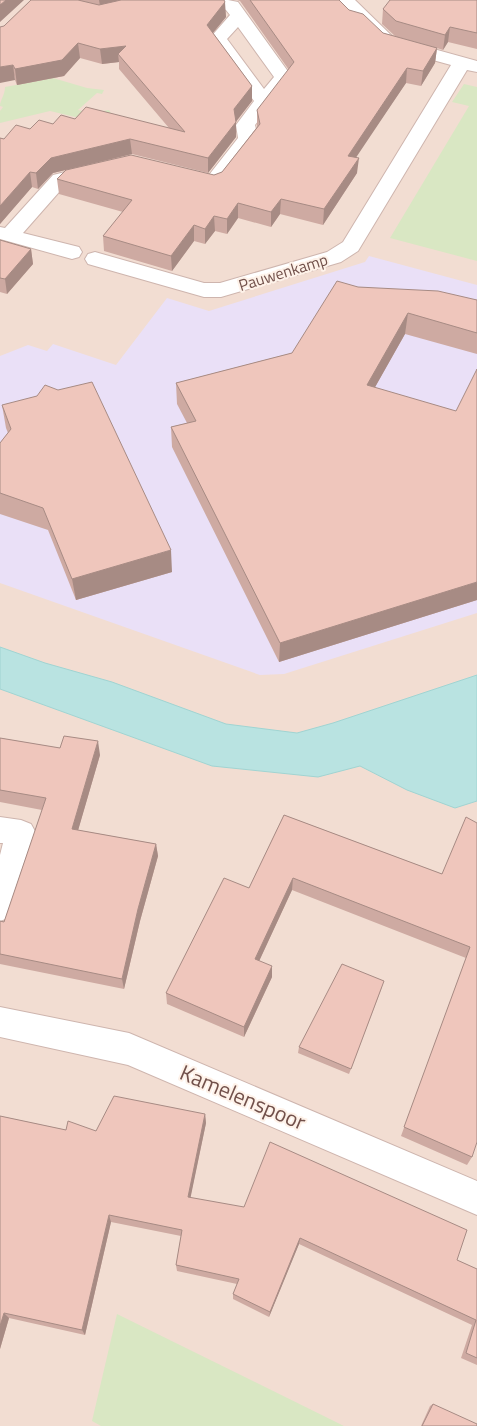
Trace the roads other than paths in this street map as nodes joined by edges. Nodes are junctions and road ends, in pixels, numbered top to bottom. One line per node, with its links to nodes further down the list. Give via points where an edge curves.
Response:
1 (206, 0): 3 (street, via 232,6)
2 (345, 0): 4 (street, Pauwenkamp, via 388,42)
3 (238, 16): 5 (street, via 218,39); 5 (street, via 284,77)
4 (469, 66): 10 (street, Pauwenkamp, via 351,246 334,257 221,290 204,290)
5 (263, 101): 7 (street, via 245,124 248,138 214,182)
6 (114, 166): 8 (street, via 60,179)
7 (178, 173)
8 (5, 235): 9 (street)
9 (72, 252)
10 (95, 259)
11 (0, 830): 12 (street, via 21,833)
12 (0, 907)
13 (0, 1022): 14 (street, Kamelenspoor, via 129,1049)
14 (477, 1198)

